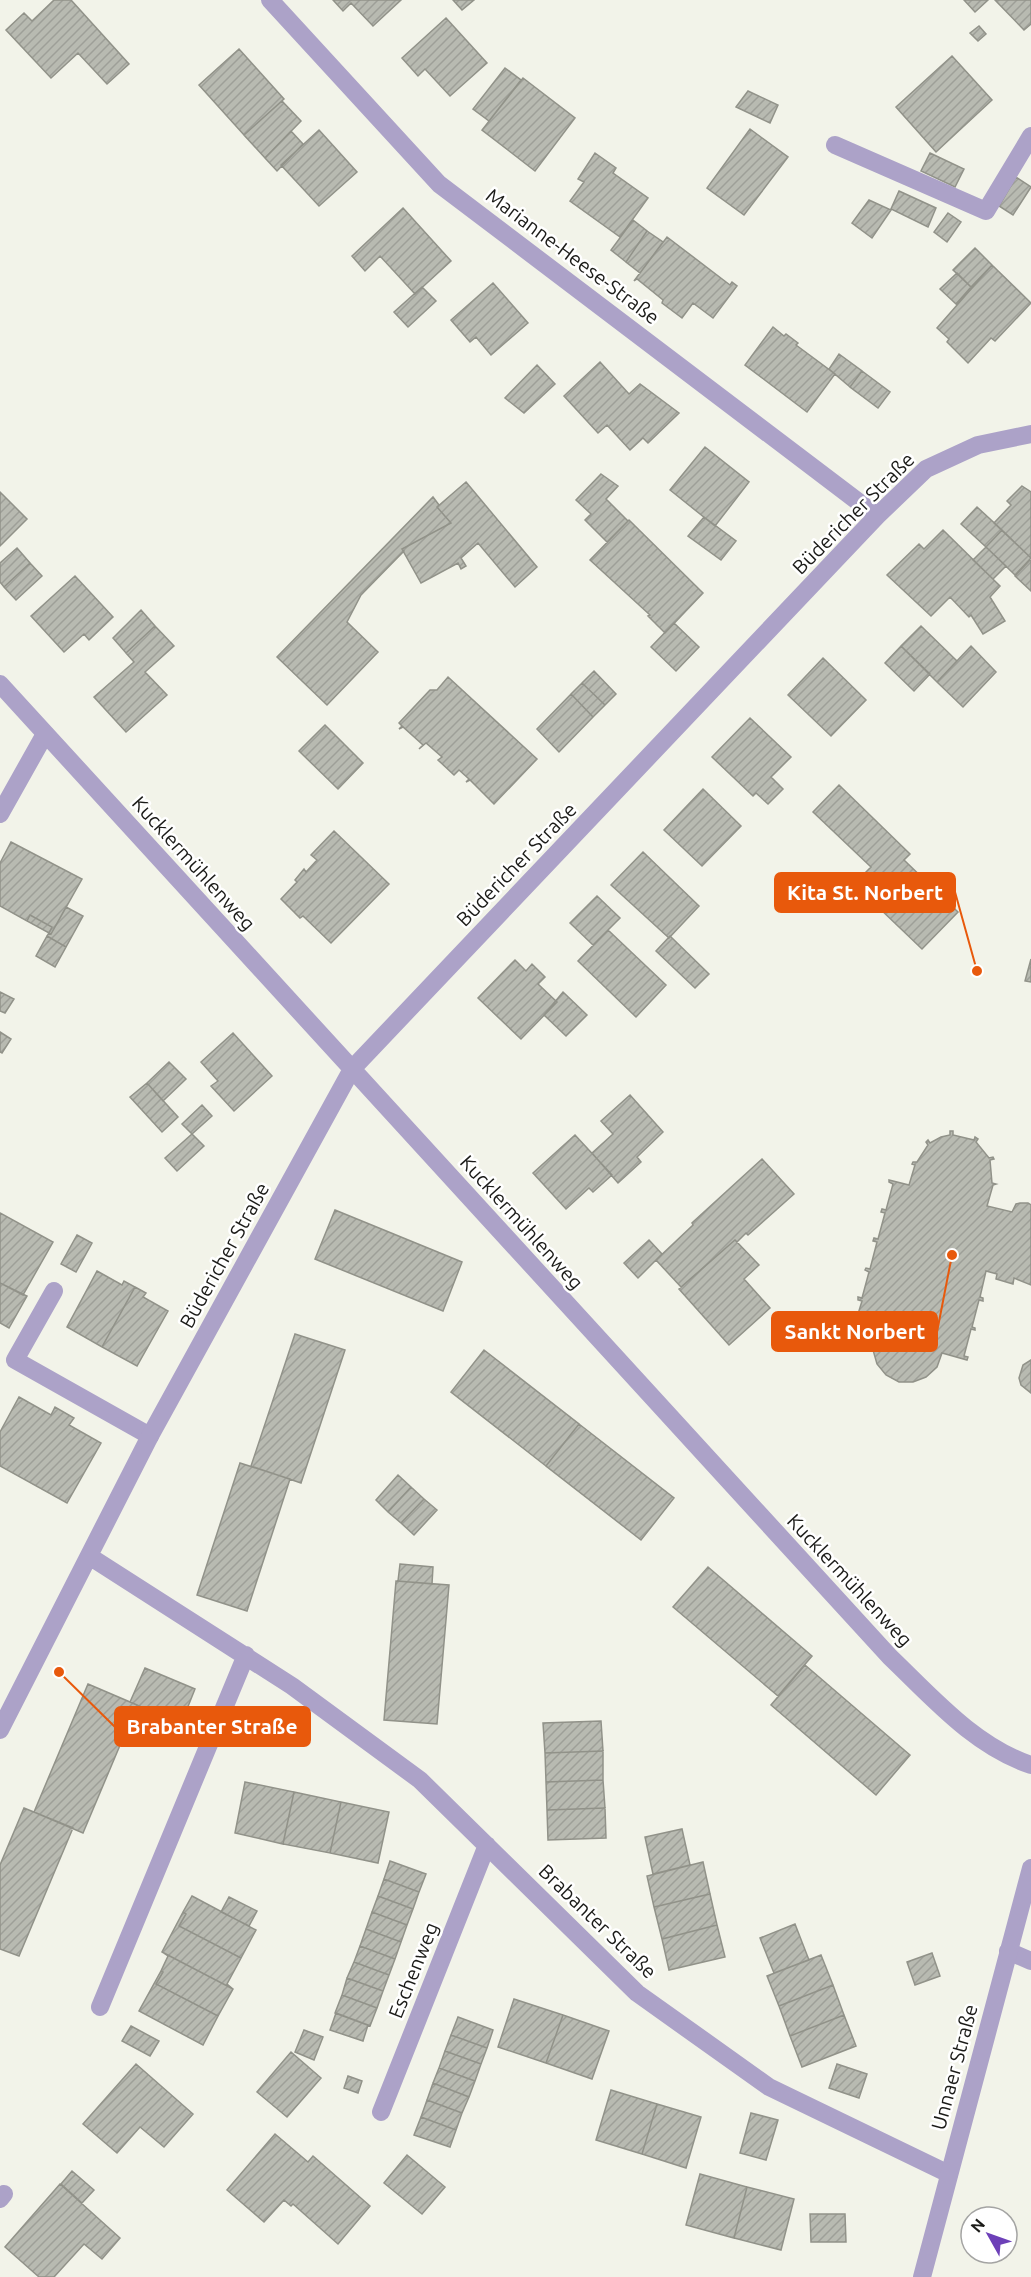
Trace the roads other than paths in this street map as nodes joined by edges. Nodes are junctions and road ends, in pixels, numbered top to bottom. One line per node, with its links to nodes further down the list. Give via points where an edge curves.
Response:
1 (270, 0): 5 (street, Marianne-Heese-Straße, via 440,184)
2 (1031, 136): 3 (street, via 986,211)
3 (835, 145)
4 (1031, 434): 5 (street, Büdericher Straße, via 978,445 926,469)
5 (877, 516): 9 (street, Büdericher Straße)
6 (0, 684): 7 (street, Kucklermühlenweg)
7 (45, 734): 8 (street); 9 (street, Kucklermühlenweg)
8 (0, 814)
9 (352, 1069): 11 (street, Büdericher Straße); 15 (street, Kucklermühlenweg, via 890,1657 964,1728 1010,1758)
10 (54, 1292): 11 (street, via 15,1360)
11 (150, 1436): 12 (street, Büdericher Straße)
12 (89, 1556): 13 (street, Brabanter Straße); 14 (street, Büdericher Straße)
13 (246, 1655): 16 (street, Brabanter Straße, via 420,1780); 20 (street)
14 (0, 1730)
15 (1031, 1765)
16 (487, 1845): 21 (street, Eschenweg); 22 (street, Brabanter Straße, via 637,1993 769,2087)
17 (1031, 1868): 18 (street, Unnaer Straße)
18 (1008, 1951): 19 (street); 22 (street, Unnaer Straße)
19 (1031, 1961)
20 (100, 2007)
21 (381, 2112)
22 (949, 2174): 23 (street, Unnaer Straße)
23 (922, 2277)

